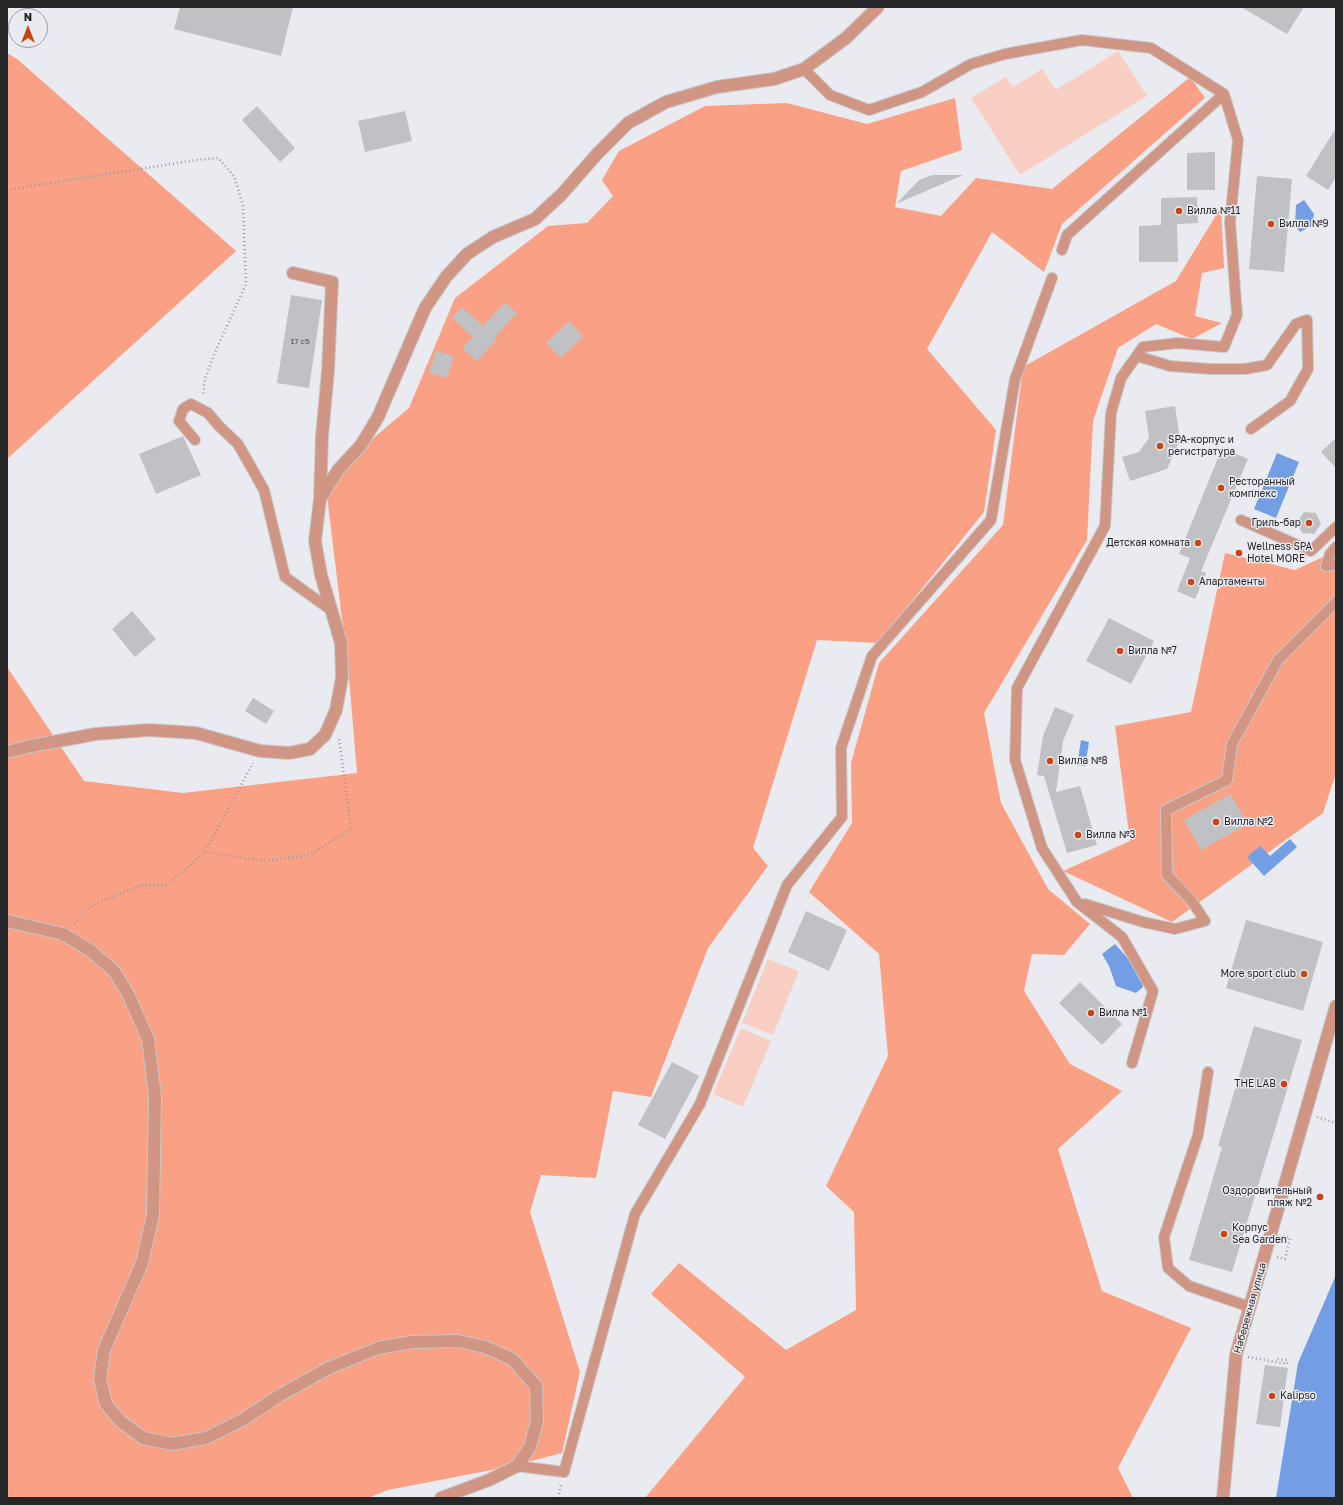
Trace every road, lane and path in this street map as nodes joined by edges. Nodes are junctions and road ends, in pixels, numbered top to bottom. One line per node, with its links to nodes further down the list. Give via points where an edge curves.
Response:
1 (878, 7): 2 (street, via 846,38)
2 (804, 69): 3 (lane, via 830,95 869,110 922,92 971,64 1005,54 1082,40 1151,48); 12 (street, via 774,79 717,86 666,102 628,123 535,219 493,237 467,254 446,277 426,308 378,417 361,445 338,470)
3 (1224, 94): 5 (lane, via 1068,235); 8 (lane, via 1238,140 1230,222 1238,315 1224,347 1178,343 1143,347)
4 (7, 190): 9 (path, via 218,158 234,176 243,205 246,284 205,378)
5 (1062, 250)
6 (293, 273): 12 (street, via 332,282)
7 (1052, 278): 34 (lane, via 1015,379 991,520 872,656 841,748 842,817 787,885 700,1104 635,1214 564,1472)
8 (1137, 356): 10 (lane, via 1170,366 1210,369 1245,369 1268,365 1296,324 1307,320 1308,368 1290,401); 23 (lane, via 1121,378 1111,414 1105,526 1017,688 1015,760 1042,848)
9 (201, 410): 11 (lane, via 191,404 183,409 179,421); 18 (lane, via 208,413 238,444 264,490 285,577)
10 (1251, 429)
11 (195, 440)
12 (320, 499): 18 (street, via 314,541)
13 (1241, 520): 14 (lane, via 1311,551)
14 (1336, 527)
15 (1336, 547): 16 (lane, via 1330,554 1326,566)
16 (1336, 564)
17 (1336, 602): 23 (lane, via 1278,660 1232,744 1227,780 1166,810 1167,875 1191,900 1205,921 1175,929)
18 (331, 610): 20 (street, via 341,643 342,677 336,710 325,735 310,749 289,753)
19 (339, 734): 22 (path, via 351,829 309,855 263,861)
20 (260, 751): 21 (street, via 196,733 149,730 96,734); 22 (path)
21 (7, 752)
22 (205, 852): 25 (path, via 167,885 142,885 92,905)
23 (1077, 902): 27 (lane, via 1122,936 1153,991)
24 (7, 921): 25 (street)
25 (63, 934): 34 (street, via 91,951 114,971 128,994 148,1039 155,1096 153,1215 142,1263 104,1350 100,1380 106,1404 120,1422 143,1438 172,1444 206,1438 244,1419 329,1368 378,1348 412,1342 458,1341 485,1347 512,1359 536,1386 537,1421 530,1447)
26 (1336, 1006): 31 (street, Набережная улица)
27 (1132, 1063)
28 (1208, 1072): 31 (lane, via 1198,1135 1164,1237 1168,1268 1189,1286)
29 (1324, 1120): 30 (path)
30 (1336, 1123)
31 (1250, 1307): 32 (street, Набережная улица)
32 (1236, 1355): 33 (path, via 1286,1364 1287,1360); 36 (street, Набережная улица)
33 (1276, 1359)
34 (517, 1466): 35 (street, via 489,1480)
35 (441, 1498)
36 (1223, 1498)

